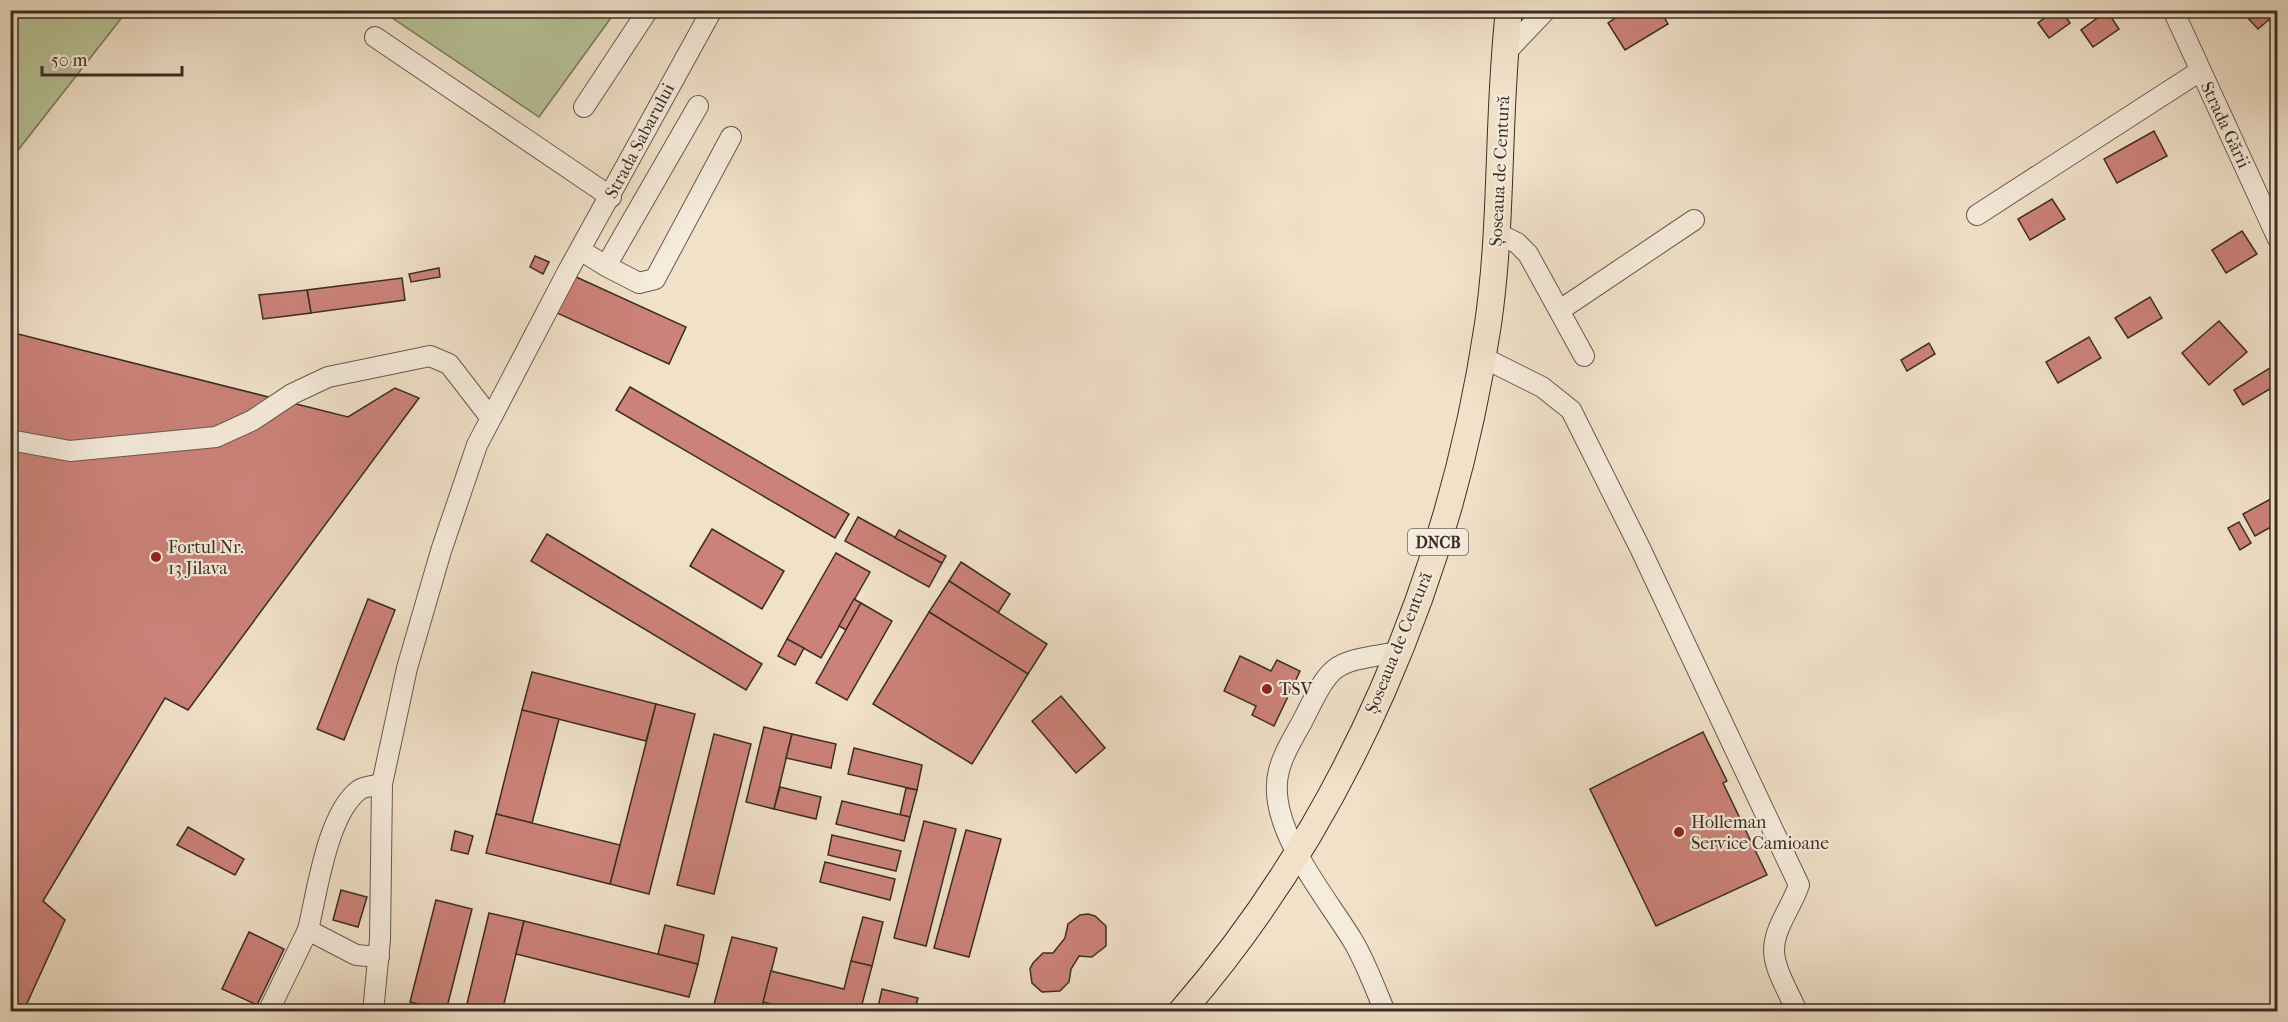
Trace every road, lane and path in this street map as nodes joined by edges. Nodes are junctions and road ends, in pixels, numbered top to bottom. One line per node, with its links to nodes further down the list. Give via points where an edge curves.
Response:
1 (648, 10): 10 (street)
2 (712, 10): 12 (street, Strada Sabarului)
3 (1509, 10): 7 (main road, Șoseaua de Centură / DNCB)
4 (1546, 10): 7 (street)
5 (2173, 10): 8 (street, Strada Gării)
6 (375, 37): 12 (street)
7 (1506, 52): 15 (main road, Șoseaua de Centură / DNCB)
8 (2200, 71): 13 (street); 16 (street, Strada Gării)
9 (698, 106): 18 (street)
10 (584, 107)
11 (732, 136): 18 (street, via 655,279 639,283)
12 (611, 197): 17 (street, Strada Sabarului)
13 (1977, 215)
14 (1694, 220): 19 (street)
15 (1497, 233): 19 (street, via 1528,254); 21 (main road, Șoseaua de Centură / DNCB)
16 (2277, 239)
17 (580, 250): 18 (street); 22 (street, Strada Sabarului)
18 (606, 266)
19 (1560, 310): 20 (street)
20 (1584, 356)
21 (1482, 357): 24 (main road, Șoseaua de Centură / DNCB, via 1453,493); 33 (street, via 1542,387 1571,410 1640,548 1799,885 1774,951)
22 (490, 417): 23 (street, via 449,364 430,356 328,377 216,437 69,451); 25 (street, Strada Sabarului, via 438,561 408,668)
23 (10, 440)
24 (1398, 652): 26 (main road, Șoseaua de Centură / DNCB, via 1336,784); 26 (street, via 1345,661 1321,683 1282,763 1277,782 1278,800)
25 (382, 784): 27 (street, via 360,789 341,812); 28 (street, Strada Sabarului)
26 (1296, 854): 31 (main road, Șoseaua de Centură / DNCB, via 1232,947); 32 (street, via 1354,943)
27 (308, 930): 28 (street, via 356,955); 29 (street)
28 (379, 957): 30 (street, Strada Sabarului)
29 (268, 1011)
30 (373, 1011)
31 (1181, 1011)
32 (1385, 1011)
33 (1797, 1011)

